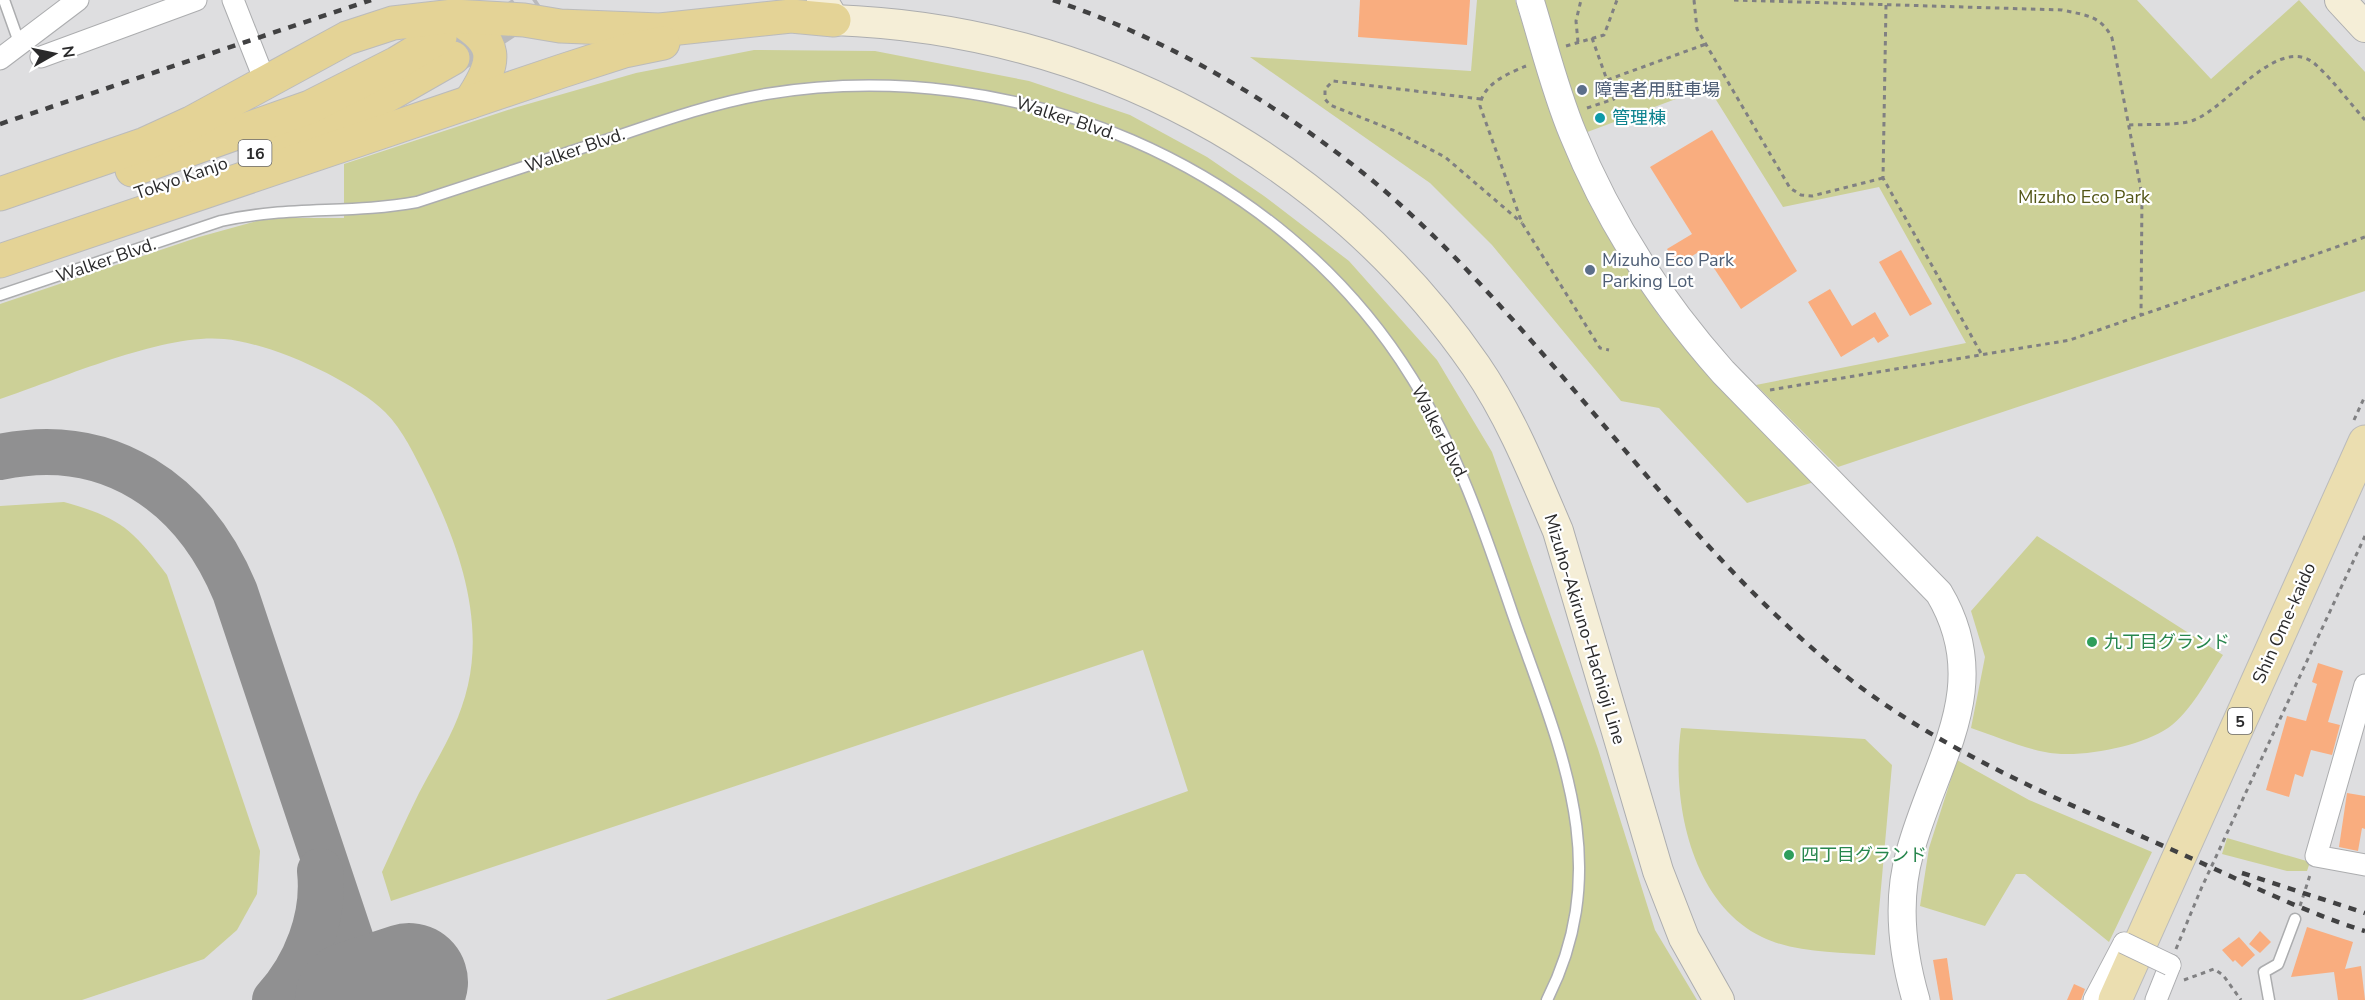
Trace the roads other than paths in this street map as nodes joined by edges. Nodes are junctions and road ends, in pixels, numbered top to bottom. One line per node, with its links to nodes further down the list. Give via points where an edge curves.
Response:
1 (4, 0): 10 (lane)
2 (78, 0): 10 (street)
3 (196, 0): 11 (street)
4 (233, 0): 13 (street)
5 (2340, 0): 8 (main road)
6 (1532, 3): 28 (street, via 1573,133 1607,209 1646,275 1694,340 1938,593 1950,611 1962,651 1962,692 1909,854 1903,899 1905,956)
7 (828, 10): 9 (highway, via 660,30); 14 (highway, via 800,26 743,30 624,51); 27 (main road, Mizuho-Akiruno-Hachioji Line, via 991,38 1089,68 1182,107 1297,179 1340,213 1407,281 1477,368 1510,424 1539,486 1558,531 1658,871 1684,938)
8 (2365, 27)
9 (449, 37): 13 (highway, via 393,23 347,38); 14 (highway, via 477,29 489,48 490,65); 16 (highway, Tokyo Kanjo / 16, via 310,107); 17 (highway, Tokyo Kanjo / 16, via 368,107 317,131)
10 (20, 45): 12 (street)
11 (41, 57)
12 (0, 60)
13 (265, 81): 15 (highway, via 146,144)
14 (470, 102): 18 (highway)
15 (0, 194)
16 (0, 214)
17 (0, 240)
18 (0, 261)
19 (0, 295): 26 (lane, Walker Blvd., via 221,221 278,211 382,209 417,202 688,112 765,94 892,85 996,97 1101,127 1166,156 1232,194 1331,276 1376,327 1445,434 1477,508 1569,776 1580,860 1577,904 1567,950)
20 (2365, 442): 30 (main road, Shin Ome-kaido / 5)
21 (2365, 487): 31 (main road, Shin Ome-kaido / 5)
22 (2365, 685): 23 (street, via 2316,856)
23 (2365, 865)
24 (2295, 919): 32 (lane, via 2278,964 2264,972)
25 (2166, 974): 29 (street, bridge, via 2124,943)
26 (1547, 1000)
27 (1719, 1000)
28 (1916, 1000)
29 (2094, 1000)
30 (2115, 1000)
31 (2132, 1000)
32 (2269, 1000)

